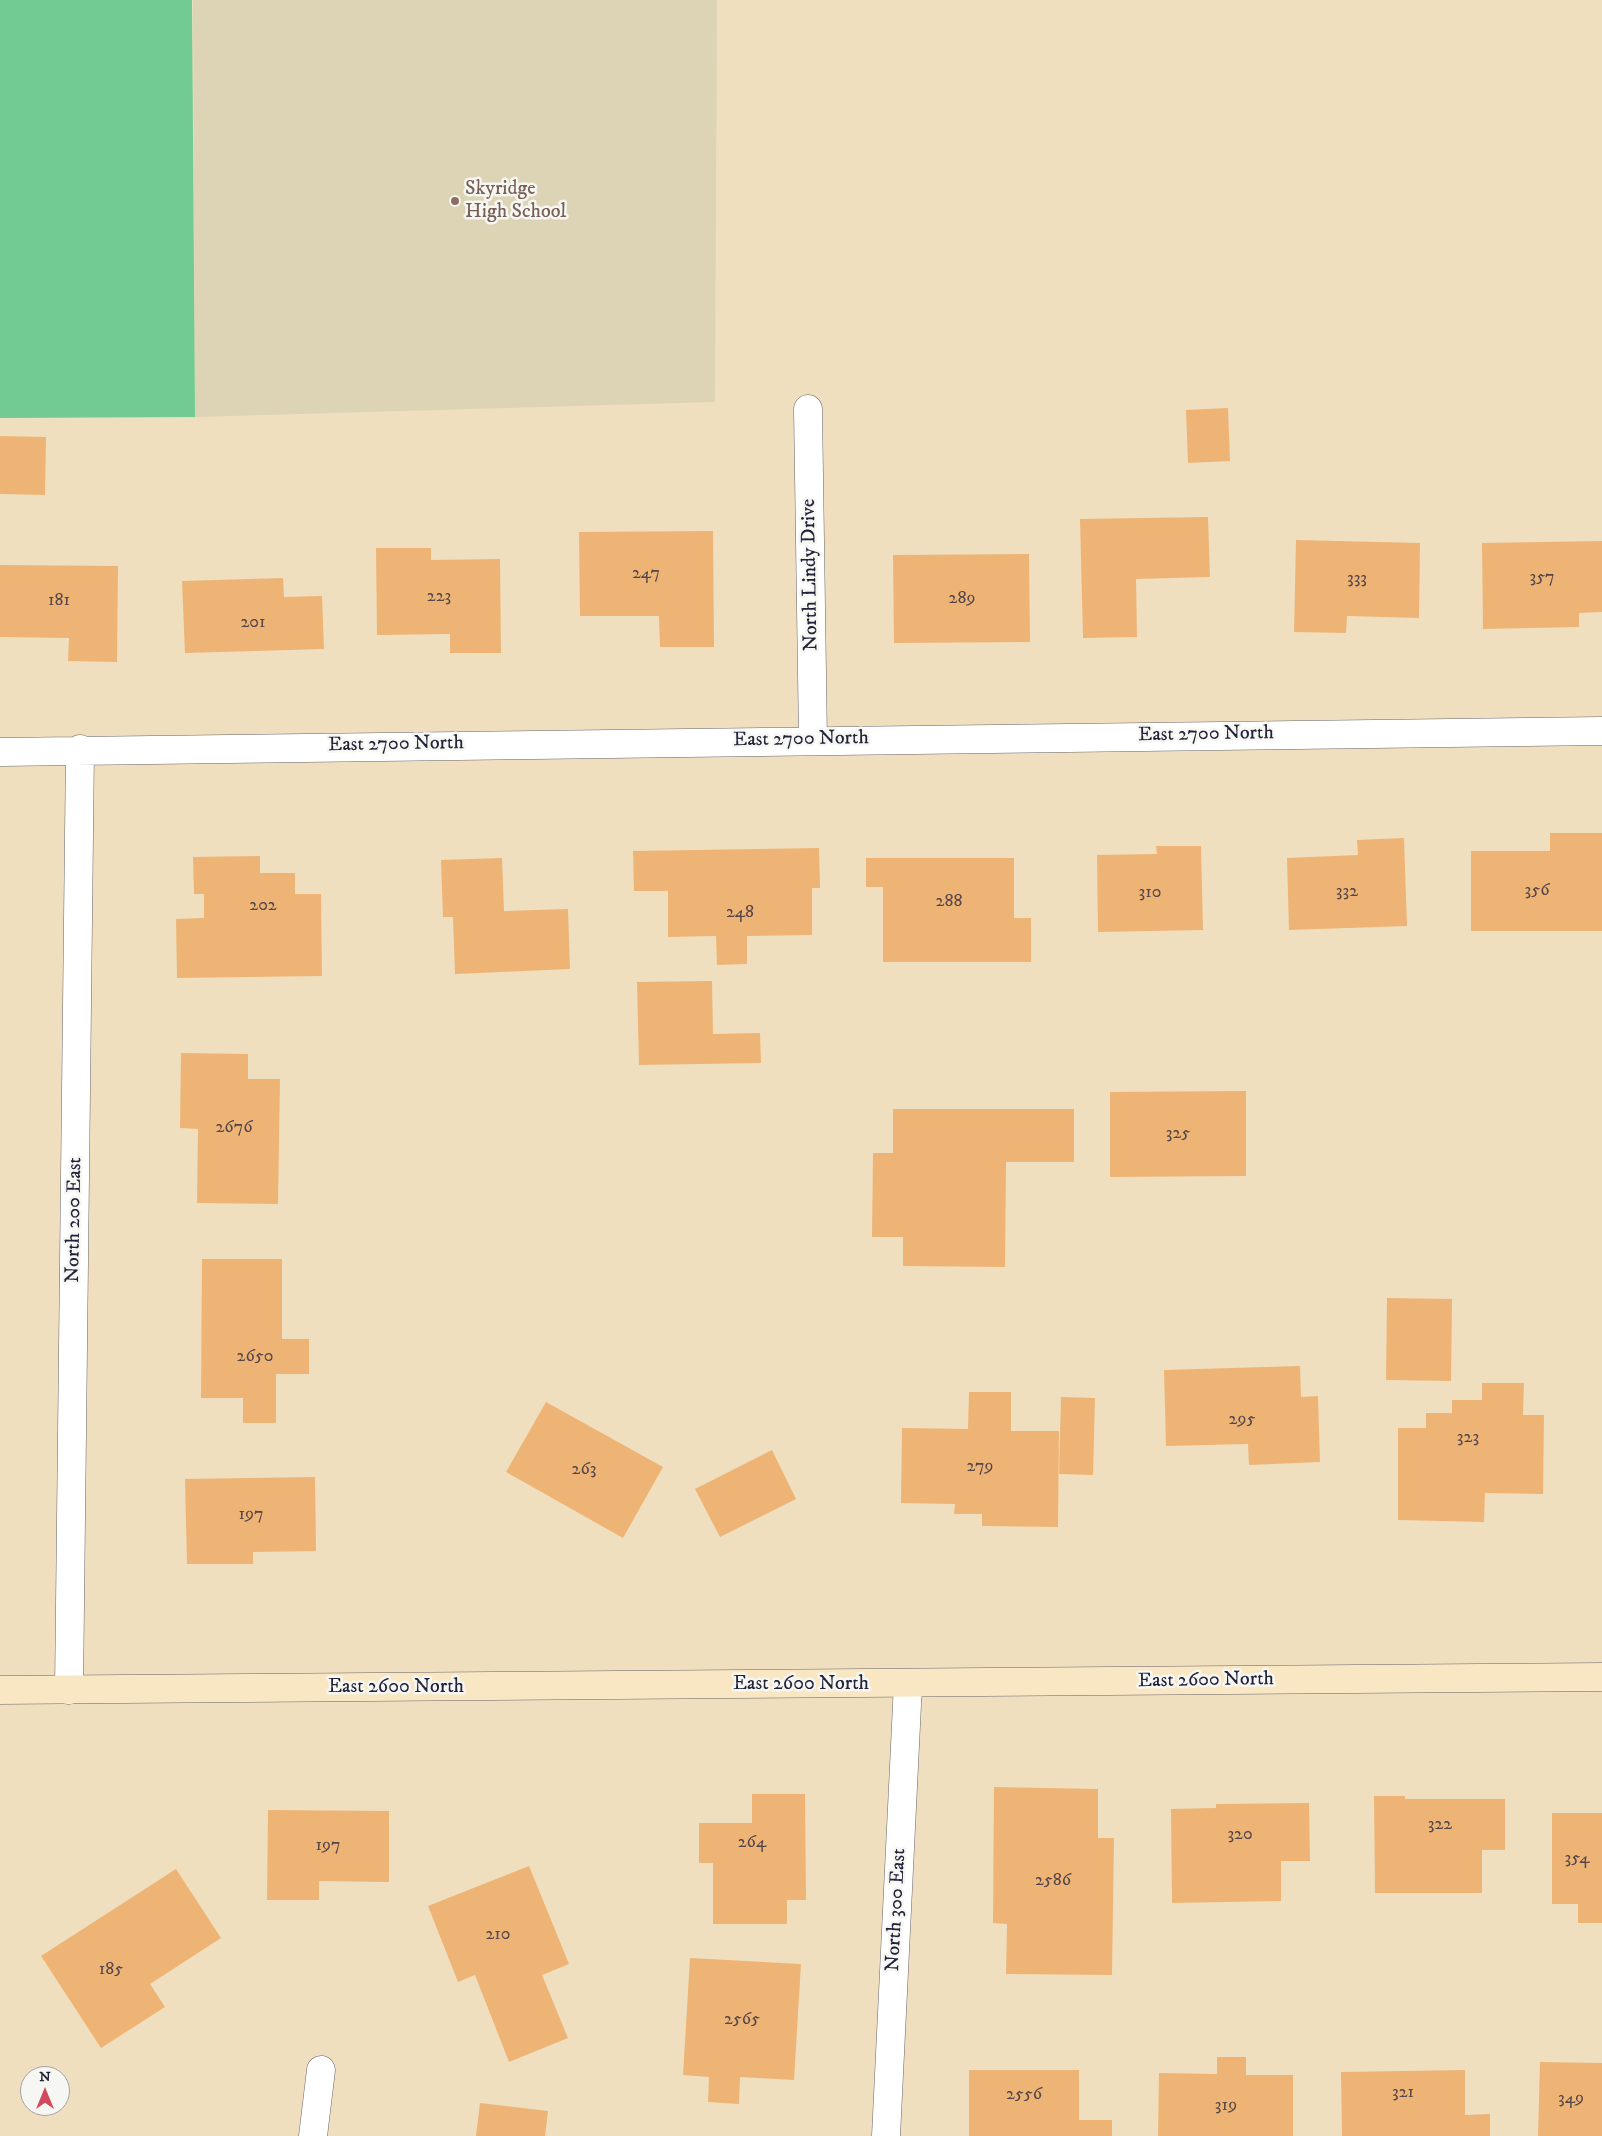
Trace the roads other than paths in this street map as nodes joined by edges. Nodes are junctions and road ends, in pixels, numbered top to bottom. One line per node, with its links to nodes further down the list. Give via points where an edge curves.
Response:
1 (808, 409): 3 (street, North Lindy Drive)
2 (1602, 731): 3 (street, East 2700 North)
3 (813, 740): 4 (street, East 2700 North)
4 (80, 749): 5 (street, East 2700 North); 9 (street, North 200 East)
5 (0, 752)
6 (1602, 1678): 7 (street, East 2600 North)
7 (908, 1684): 9 (street, East 2600 North); 12 (street, North 300 East)
8 (0, 1690): 9 (street, East 2600 North)
9 (69, 1690)
10 (321, 2070): 11 (street)
11 (313, 2136)
12 (886, 2136)

